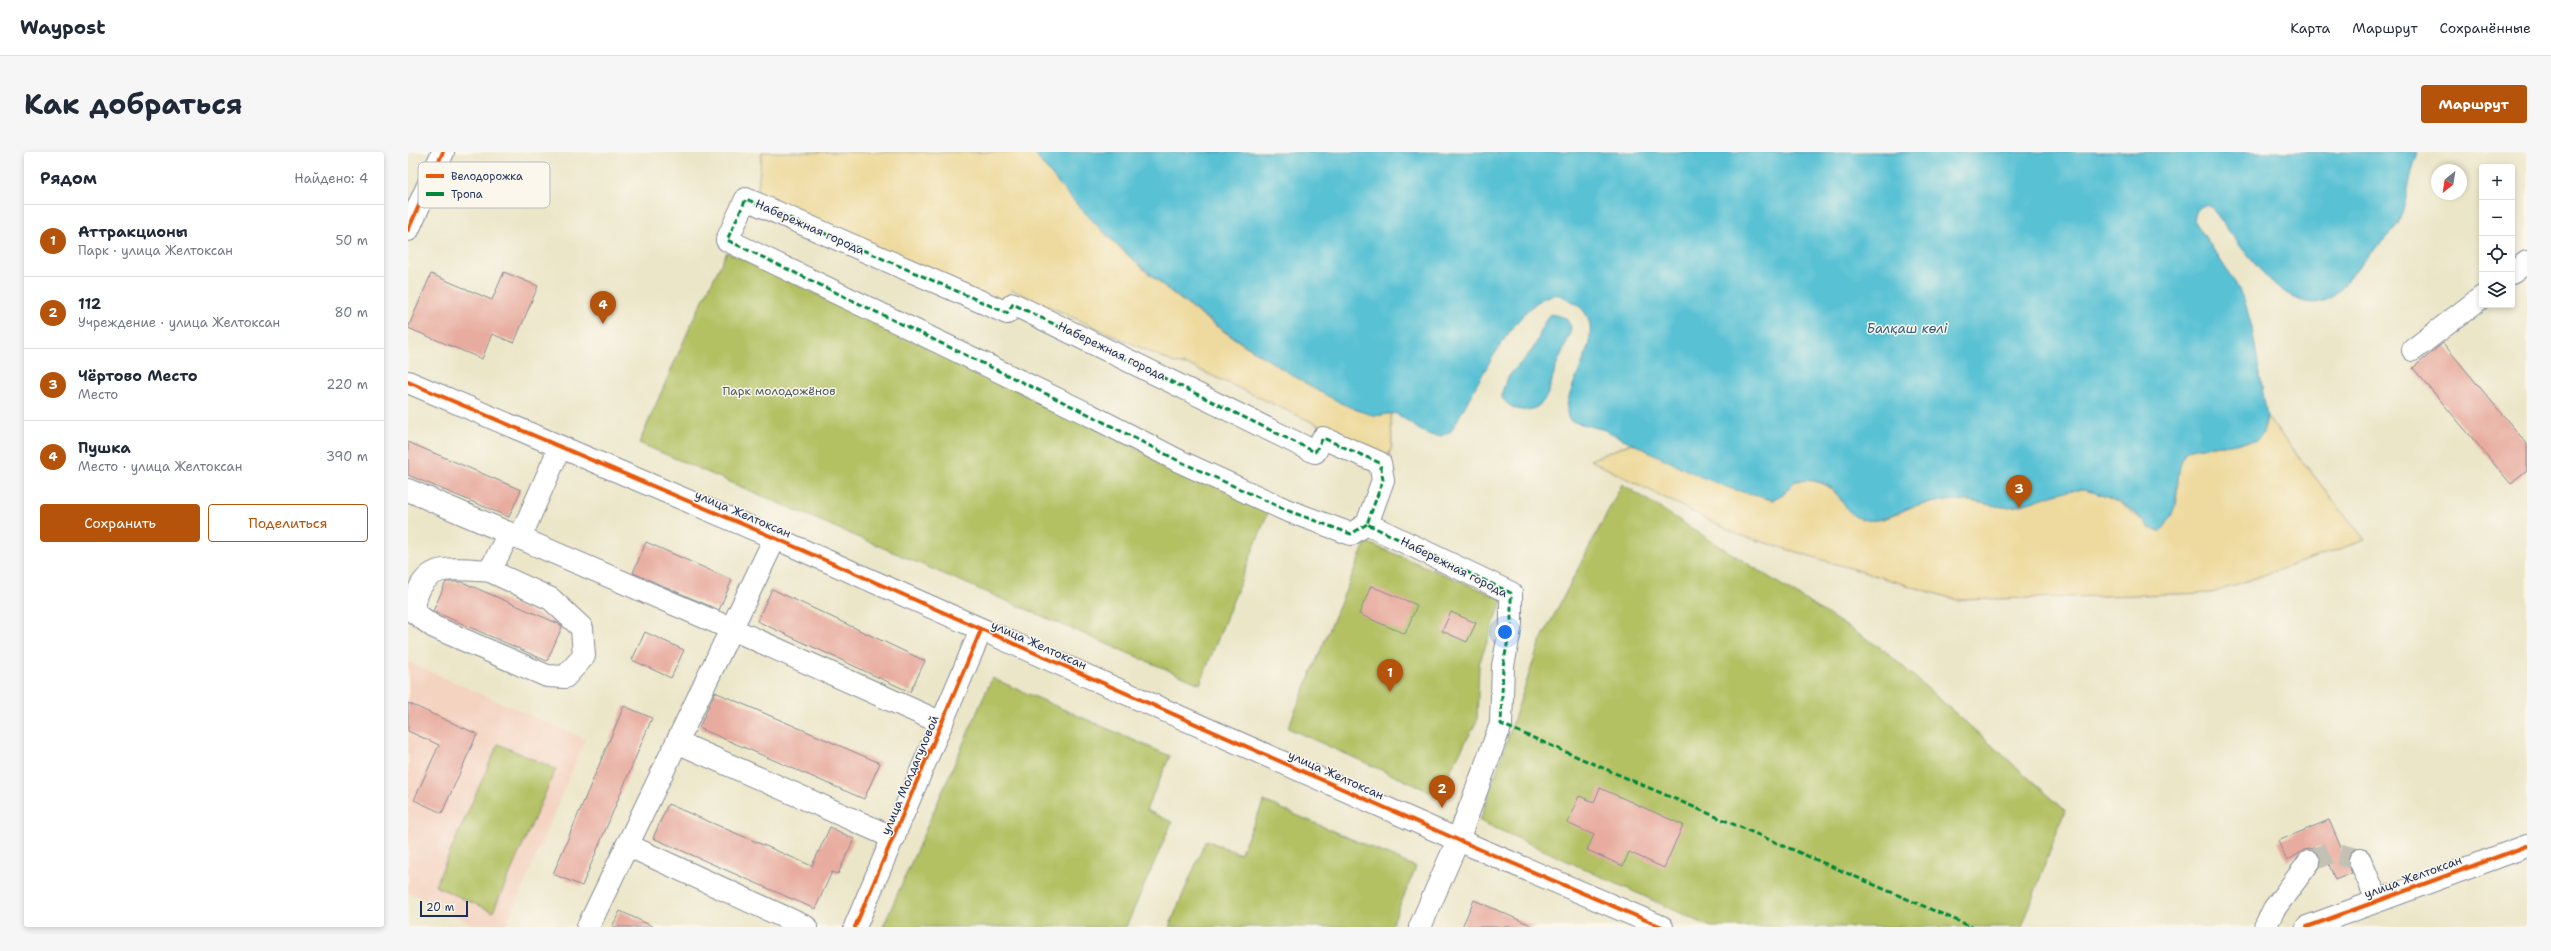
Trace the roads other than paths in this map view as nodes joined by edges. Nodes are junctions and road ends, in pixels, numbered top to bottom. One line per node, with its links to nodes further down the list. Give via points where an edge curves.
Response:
1 (443, 152): 2 (street)
2 (439, 162)
3 (418, 208): 4 (street)
4 (408, 230)
5 (2527, 262): 6 (street)
6 (2513, 272)
7 (2479, 299): 8 (street)
8 (2413, 350)
9 (408, 382): 10 (street, улица Желтоксан)
10 (560, 447): 13 (street); 14 (street, улица Желтоксан)
11 (408, 490): 13 (street)
12 (1367, 524): 12 (street, Набережная города, via 1383,480 1380,463 1323,438 1315,452 1013,304 1007,313 746,199 727,240 1088,414 1179,461 1286,510 1351,534); 21 (street, Набережная города, via 1511,593 1511,624 1502,666 1501,724)
13 (514, 536): 15 (street); 16 (street)
14 (775, 538): 16 (street); 17 (street, улица Желтоксан)
15 (490, 571): 15 (street, via 551,599 582,628 584,656 565,677 547,676 434,627 415,613 414,603 422,583 441,570)
16 (732, 629): 18 (street); 19 (street)
17 (980, 630): 18 (street, улица Молдагуловой); 21 (street, улица Желтоксан)
18 (942, 723): 20 (street, улица Молдагуловой)
19 (677, 742): 20 (street); 22 (street)
20 (894, 838): 30 (street, улица Молдагуловой)
21 (1458, 840): 27 (street, улица Желтоксан); 31 (street)
22 (627, 845): 28 (street); 29 (street)
23 (2527, 846): 26 (street, улица Желтоксан)
24 (2360, 860): 26 (street)
25 (2309, 862): 33 (street, via 2274,909)
26 (2377, 900): 34 (street, улица Желтоксан)
27 (1634, 921): 32 (street, улица Желтоксан)
28 (588, 927)
29 (806, 927)
30 (855, 927)
31 (1420, 927)
32 (1662, 927)
33 (2265, 927)
34 (2307, 927)

